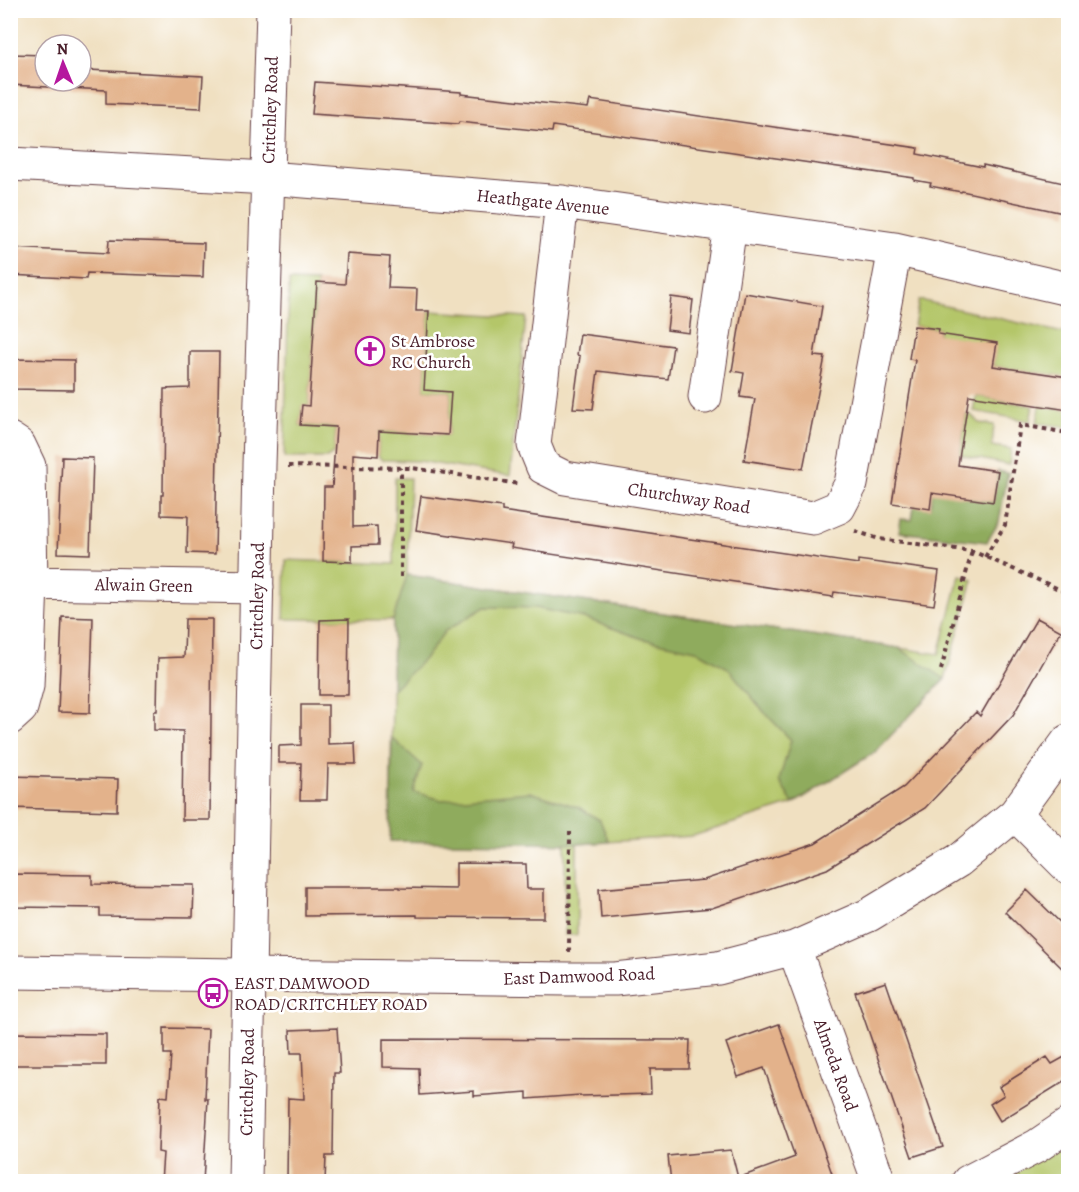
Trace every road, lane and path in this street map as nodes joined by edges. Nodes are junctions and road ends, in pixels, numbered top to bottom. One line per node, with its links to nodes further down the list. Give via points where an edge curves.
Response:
1 (273, 10): 3 (street, Critchley Road)
2 (10, 164): 3 (street, Heathgate Avenue)
3 (268, 178): 4 (street, Heathgate Avenue); 11 (street, Critchley Road)
4 (562, 202): 5 (street, Heathgate Avenue); 13 (street, Churchway Road, via 534,445 543,468)
5 (730, 226): 6 (street, Heathgate Avenue); 8 (street)
6 (895, 249): 7 (street, Heathgate Avenue); 14 (street, via 851,484 839,507)
7 (1068, 289)
8 (705, 397)
9 (1068, 433): 16 (path, via 1020,425 1005,525)
10 (10, 439): 18 (street, via 19,445 29,466)
11 (259, 465): 12 (path); 19 (street, Critchley Road)
12 (401, 468): 13 (path, via 527,485); 17 (path)
13 (565, 478): 14 (street, Churchway Road)
14 (813, 518): 15 (path, via 879,538)
15 (972, 551): 16 (path); 21 (path)
16 (985, 557): 20 (path)
17 (401, 577)
18 (31, 583): 19 (street, Alwain Green); 22 (street, via 27,686 21,708)
19 (257, 587): 29 (street, Critchley Road)
20 (1068, 593)
21 (941, 670)
22 (10, 718)
23 (1068, 741): 24 (street, East Damwood Road)
24 (1014, 814): 26 (street); 27 (street, East Damwood Road, via 958,861 906,893 869,915)
25 (570, 832): 30 (path)
26 (1068, 867)
27 (794, 948): 30 (street, East Damwood Road, via 718,968 615,979); 33 (street, Almeda Road)
28 (10, 972): 29 (street, East Damwood Road)
29 (249, 976): 30 (street, East Damwood Road); 32 (street, Critchley Road)
30 (569, 979)
31 (1068, 1125): 34 (street)
32 (245, 1182)
33 (879, 1182)
34 (968, 1182)

